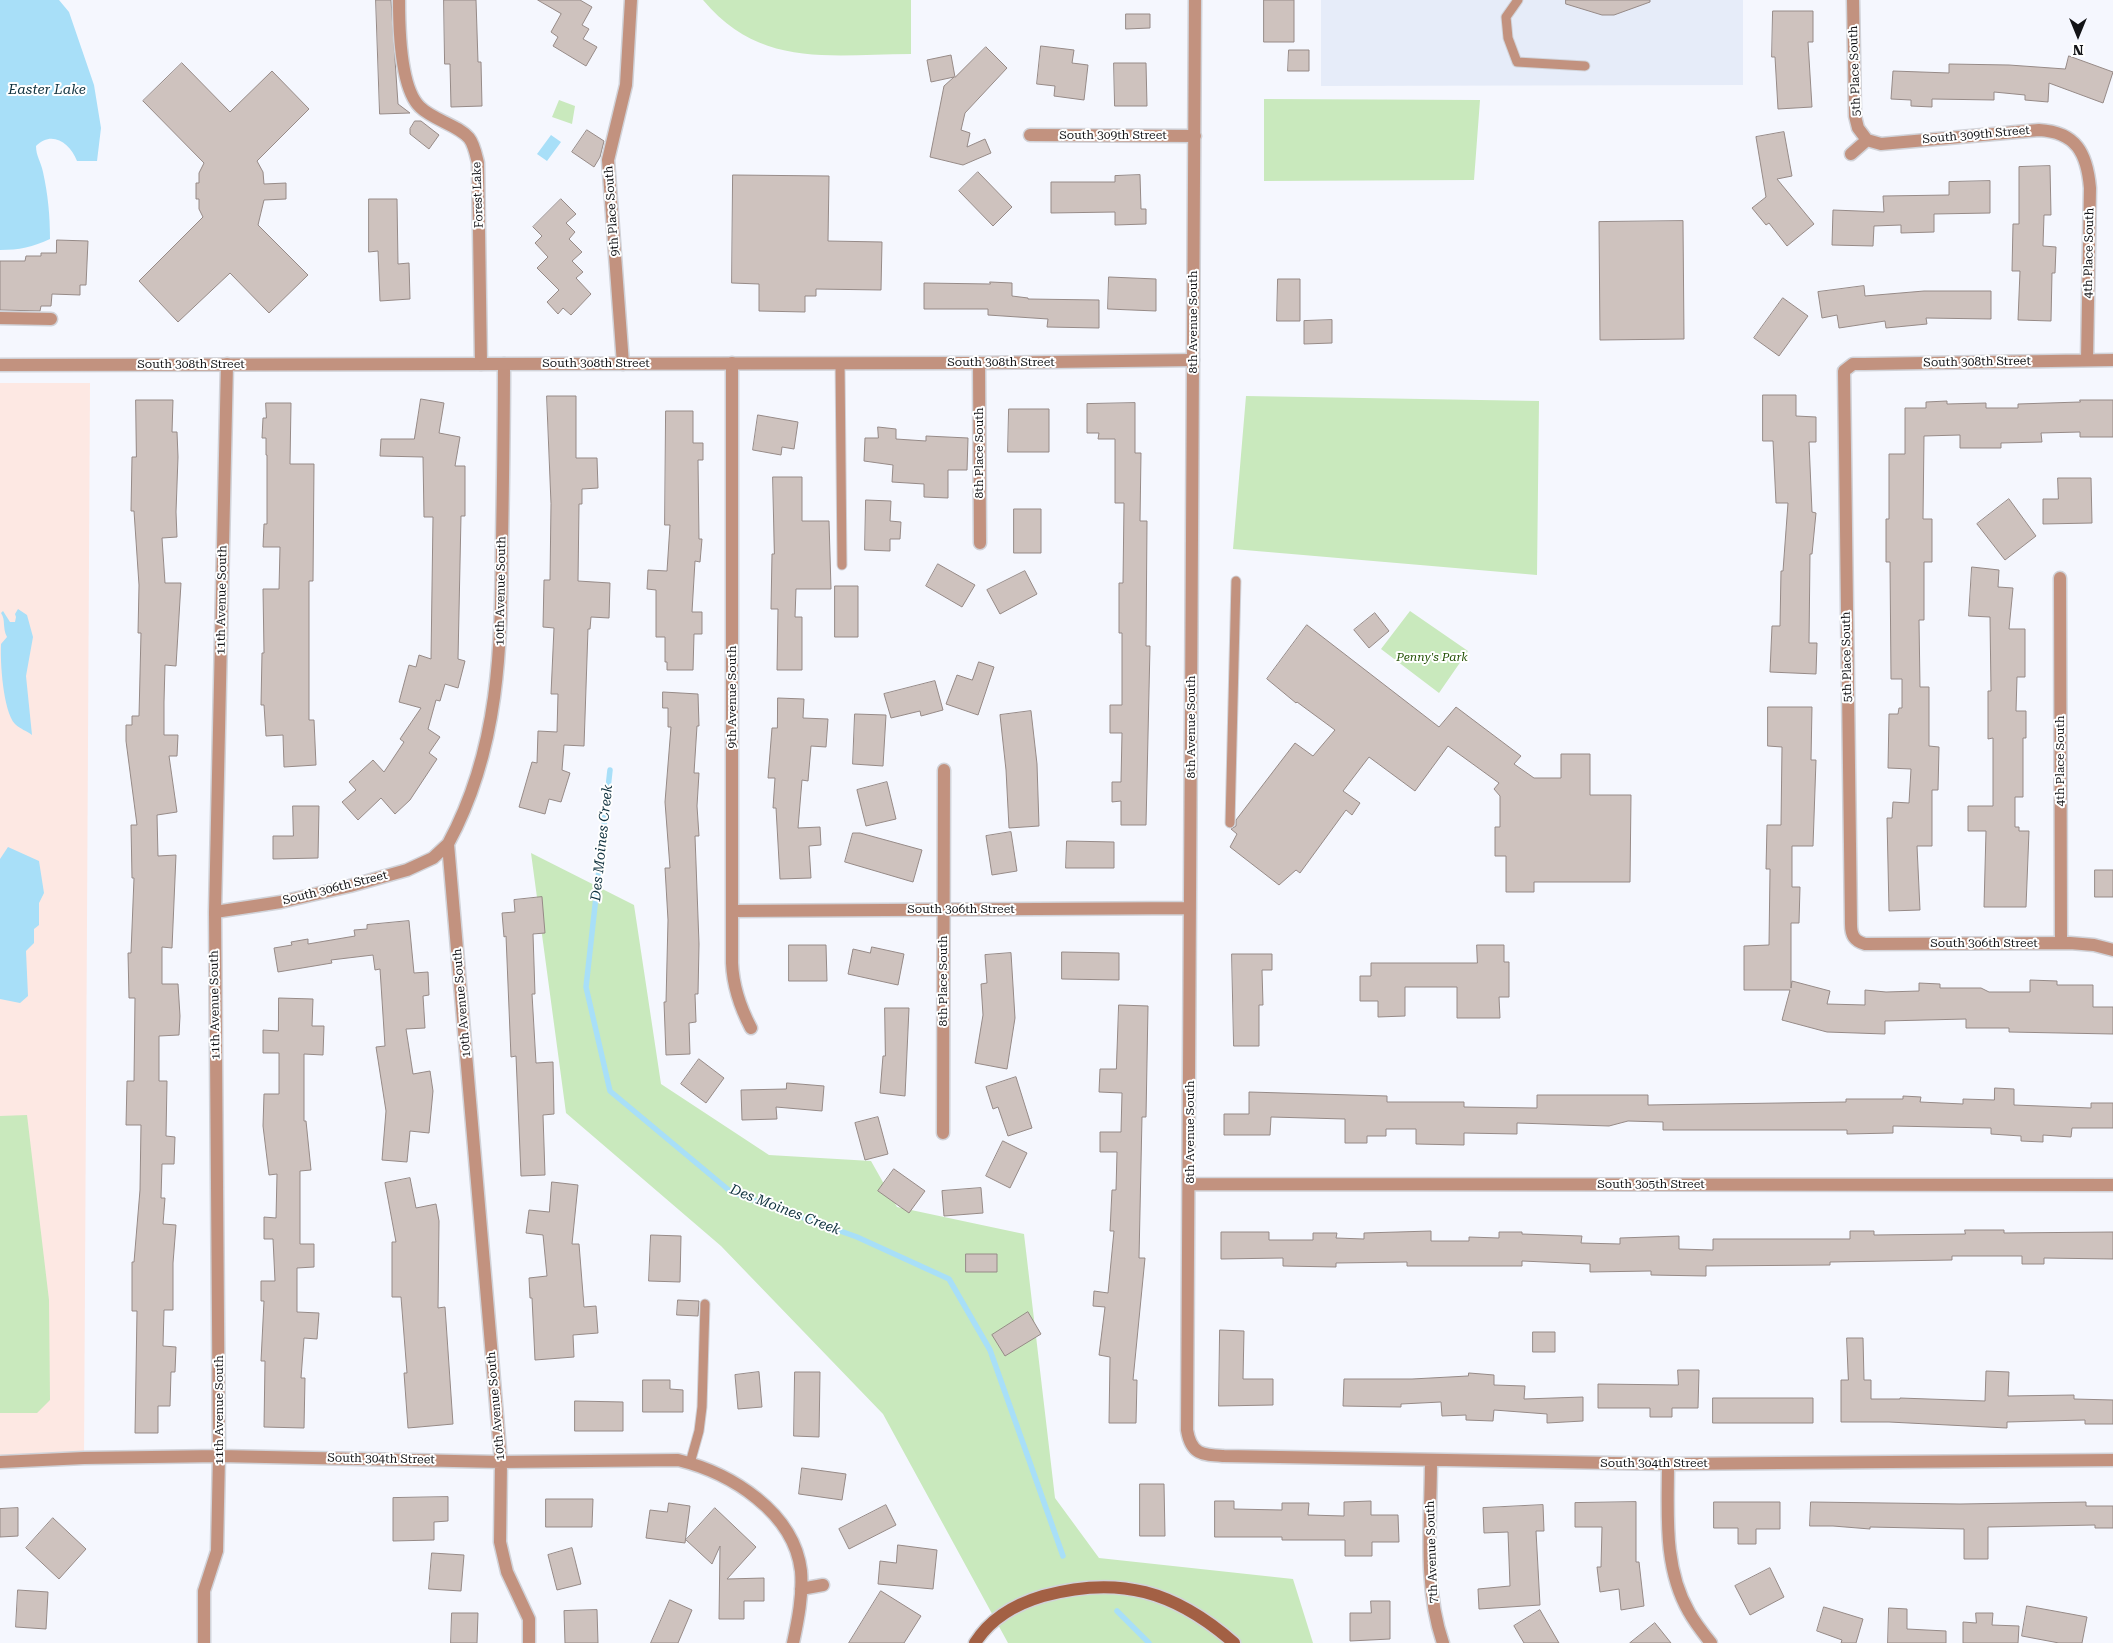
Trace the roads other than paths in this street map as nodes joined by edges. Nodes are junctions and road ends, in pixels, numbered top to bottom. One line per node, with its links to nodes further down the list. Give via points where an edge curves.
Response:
1 (399, 0): 21 (street, Forest Lake, via 404,69 418,106 468,137 478,163)
2 (631, 0): 23 (street, 9th Place South, via 626,85 608,160)
3 (1195, 0): 8 (street, 8th Avenue South)
4 (1518, 0): 6 (lane, via 1506,17 1508,38 1517,62)
5 (1853, 0): 9 (street, 5th Place South, via 1855,116 1858,128)
6 (1585, 66)
7 (1030, 135): 8 (street, South 309th Street)
8 (1195, 136): 14 (street, 8th Avenue South)
9 (1867, 140): 10 (street, South 309th Street, via 1881,144 2039,130 2064,135); 11 (street)
10 (2079, 148): 15 (street, 4th Place South, via 2087,166 2090,188)
11 (1851, 154)
12 (0, 318): 13 (street)
13 (51, 319)
14 (1193, 360): 19 (street, South 308th Street); 33 (street, 8th Avenue South)
15 (2087, 360): 16 (street, South 308th Street); 25 (street, South 308th Street, via 1857,364)
16 (2113, 360)
17 (732, 363): 18 (street, South 308th Street); 23 (street, South 308th Street); 35 (street, 9th Avenue South)
18 (840, 363): 19 (street, South 308th Street); 27 (lane)
19 (979, 363): 26 (street, 8th Place South)
20 (227, 364): 21 (street, South 308th Street); 24 (street, South 308th Street); 36 (street, 11th Avenue South)
21 (481, 364): 22 (street, South 308th Street)
22 (504, 364): 23 (street, South 308th Street); 32 (street, 10th Avenue South, via 502,603 497,685 492,721 479,770)
23 (623, 364)
24 (0, 365)
25 (1844, 372): 37 (street, 5th Place South, via 1850,924)
26 (980, 543)
27 (842, 565)
28 (2060, 578): 38 (street, 4th Place South)
29 (1236, 581): 31 (lane)
30 (944, 770): 34 (street, 8th Place South)
31 (1230, 822)
32 (448, 844): 36 (street, South 306th Street, via 433,858 397,873 281,902); 50 (street, 10th Avenue South)
33 (1190, 908): 34 (street, South 306th Street); 42 (street, 8th Avenue South)
34 (943, 910): 35 (street, South 306th Street); 41 (street, 8th Place South)
35 (732, 911): 40 (street, 9th Avenue South, via 732,975)
36 (215, 912): 46 (street, 11th Avenue South)
37 (1856, 940): 38 (street, South 306th Street, via 1865,944)
38 (2061, 943): 39 (street, South 306th Street)
39 (2113, 950)
40 (751, 1028)
41 (943, 1133)
42 (1189, 1184): 43 (street, South 305th Street); 45 (street, 8th Avenue South, via 1187,1430)
43 (2113, 1185)
44 (705, 1304): 51 (lane, via 702,1408)
45 (1196, 1452): 47 (street, South 304th Street, via 1224,1456)
46 (219, 1456): 49 (street, South 304th Street); 50 (street, South 304th Street); 55 (street, 11th Avenue South, via 217,1551 204,1591)
47 (1431, 1460): 52 (street, South 304th Street); 60 (street, 7th Avenue South, via 1431,1585 1434,1612)
48 (2113, 1460): 52 (street, South 304th Street)
49 (0, 1462)
50 (501, 1462): 51 (street, South 304th Street, via 678,1460); 56 (street, 10th Avenue South, via 500,1542 507,1572 529,1619)
51 (690, 1463): 54 (street, South 304th Street, via 719,1474 754,1496 781,1524 799,1561)
52 (1668, 1464): 61 (street, via 1668,1527 1674,1577 1688,1610)
53 (823, 1585): 54 (street)
54 (801, 1588): 57 (street)
55 (204, 1643)
56 (529, 1643)
57 (793, 1643)
58 (975, 1643): 59 (main road, via 1000,1616 1028,1601 1092,1586 1127,1587 1163,1598 1220,1630)
59 (1234, 1643)
60 (1443, 1643)
61 (1711, 1643)

